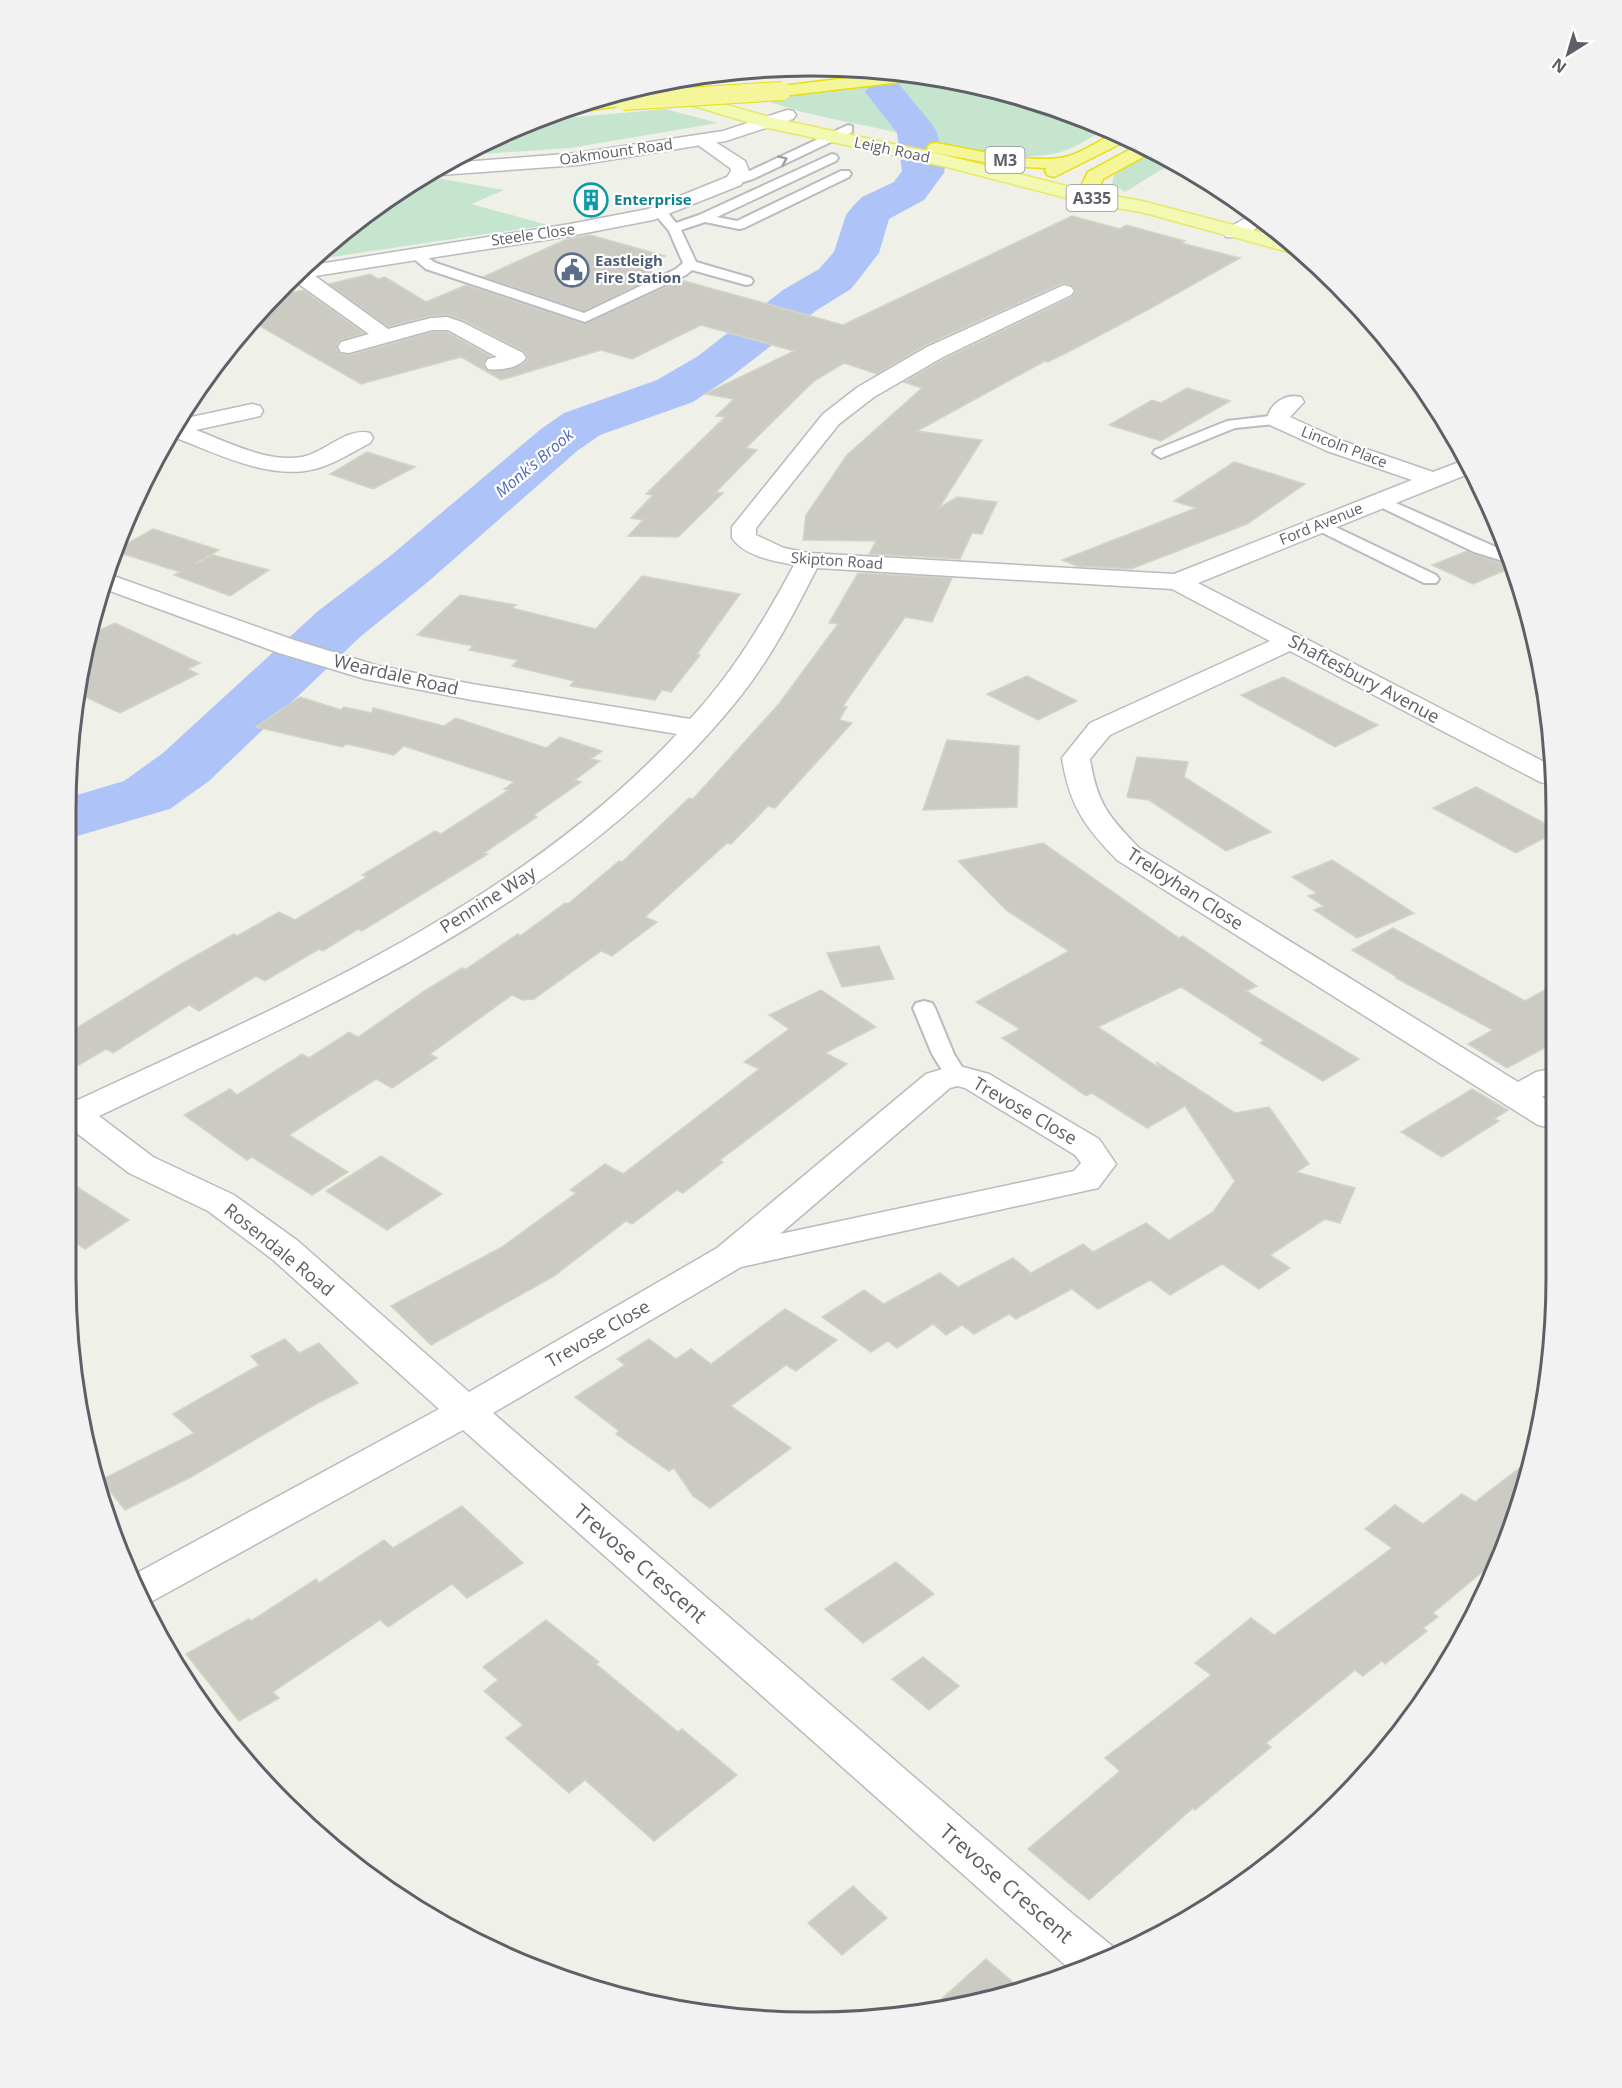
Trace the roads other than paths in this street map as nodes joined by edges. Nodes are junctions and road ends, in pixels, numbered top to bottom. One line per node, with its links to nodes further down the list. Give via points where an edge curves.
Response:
1 (818, 76): 5 (highway, bridge)
2 (877, 80): 6 (highway, bridge, via 782,91)
3 (688, 88): 7 (main road, Leigh Road / A335)
4 (663, 92): 8 (main road, Leigh Road / A335)
5 (628, 100)
6 (626, 101)
7 (788, 115): 8 (street, Oakmount Road); 9 (main road, Leigh Road / A335)
8 (770, 123): 9 (main road, Leigh Road / A335); 10 (street, Oakmount Road)
9 (840, 133): 14 (main road, Leigh Road / A335); 19 (lane, one-way to 9)
10 (700, 140): 17 (street, Oakmount Road, via 578,159); 19 (street, via 738,165 740,171)
11 (1112, 141): 16 (highway, M3)
12 (1132, 150): 21 (highway)
13 (1138, 153): 22 (highway, via 1095,176 1091,184)
14 (940, 155): 16 (highway, M3, via 1019,163); 20 (main road, Leigh Road / A335)
15 (832, 158): 25 (lane)
16 (1074, 161): 20 (highway, M3)
17 (457, 168)
18 (845, 174): 25 (lane, via 739,225)
19 (734, 181): 23 (street, Steele Close)
20 (1044, 181): 21 (main road); 24 (main road, Leigh Road / A335, via 1086,197)
21 (1071, 183): 22 (main road, Leigh Road / A335)
22 (1096, 190): 24 (main road, Leigh Road / A335)
23 (673, 204): 27 (lane); 30 (street, Steele Close, via 570,230)
24 (1142, 207): 28 (main road, Leigh Road / A335)
25 (704, 218): 27 (lane)
26 (1251, 223): 28 (street)
27 (673, 228): 31 (lane)
28 (1233, 233): 29 (main road, Leigh Road / A335)
29 (1276, 243)
30 (414, 253): 31 (lane, via 431,266 585,318); 32 (street, Steele Close)
31 (690, 265): 34 (lane)
32 (314, 271)
33 (305, 279): 36 (street, Steele Close)
34 (746, 281)
35 (1064, 291): 50 (street, Skipton Road, via 1028,299 866,392 831,419 744,527 744,538 759,549)
36 (385, 336): 37 (street); 38 (street, via 431,324 451,324 515,358)
37 (349, 347)
38 (496, 364)
39 (252, 411): 41 (street)
40 (1286, 411): 44 (lane, via 1232,424); 46 (street, Lincoln Place, via 1298,431)
41 (186, 427)
42 (183, 431): 43 (street, via 271,463 292,465 310,463)
43 (362, 438)
44 (1161, 453)
45 (1461, 469): 46 (street, Ford Avenue)
46 (1434, 480): 47 (street, Ford Avenue)
47 (1380, 501): 48 (street, Ford Avenue); 49 (lane)
48 (1321, 525): 51 (lane); 52 (street, Ford Avenue)
49 (1500, 555)
50 (809, 560): 52 (street, Skipton Road); 55 (street, Pennine Way, via 776,624)
51 (1430, 579)
52 (1177, 582): 54 (street, Shaftesbury Avenue)
53 (113, 583): 55 (street, Weardale Road, via 288,647 374,673)
54 (1291, 641): 56 (street, Shaftesbury Avenue); 60 (street, Treloyhan Close, via 1100,729 1076,758 1079,788 1095,820 1128,854)
55 (699, 729): 61 (street, Pennine Way, via 653,777 564,852 475,911 363,975)
56 (1544, 772)
57 (924, 1008): 58 (lane, via 943,1054)
58 (957, 1075): 64 (street, Trevose Close, via 938,1081); 64 (street, Trevose Close, via 977,1081 1087,1147 1099,1164 1086,1180)
59 (1546, 1080): 60 (street)
60 (1518, 1097): 62 (street, Treloyhan Close)
61 (77, 1113)
62 (1546, 1114)
63 (77, 1121): 65 (street, Rosendale Road, via 141,1165 221,1203 285,1250)
64 (730, 1257): 65 (street, Trevose Close)
65 (466, 1410): 66 (street); 67 (street, Trevose Crescent)
66 (145, 1588)
67 (1090, 1957)

